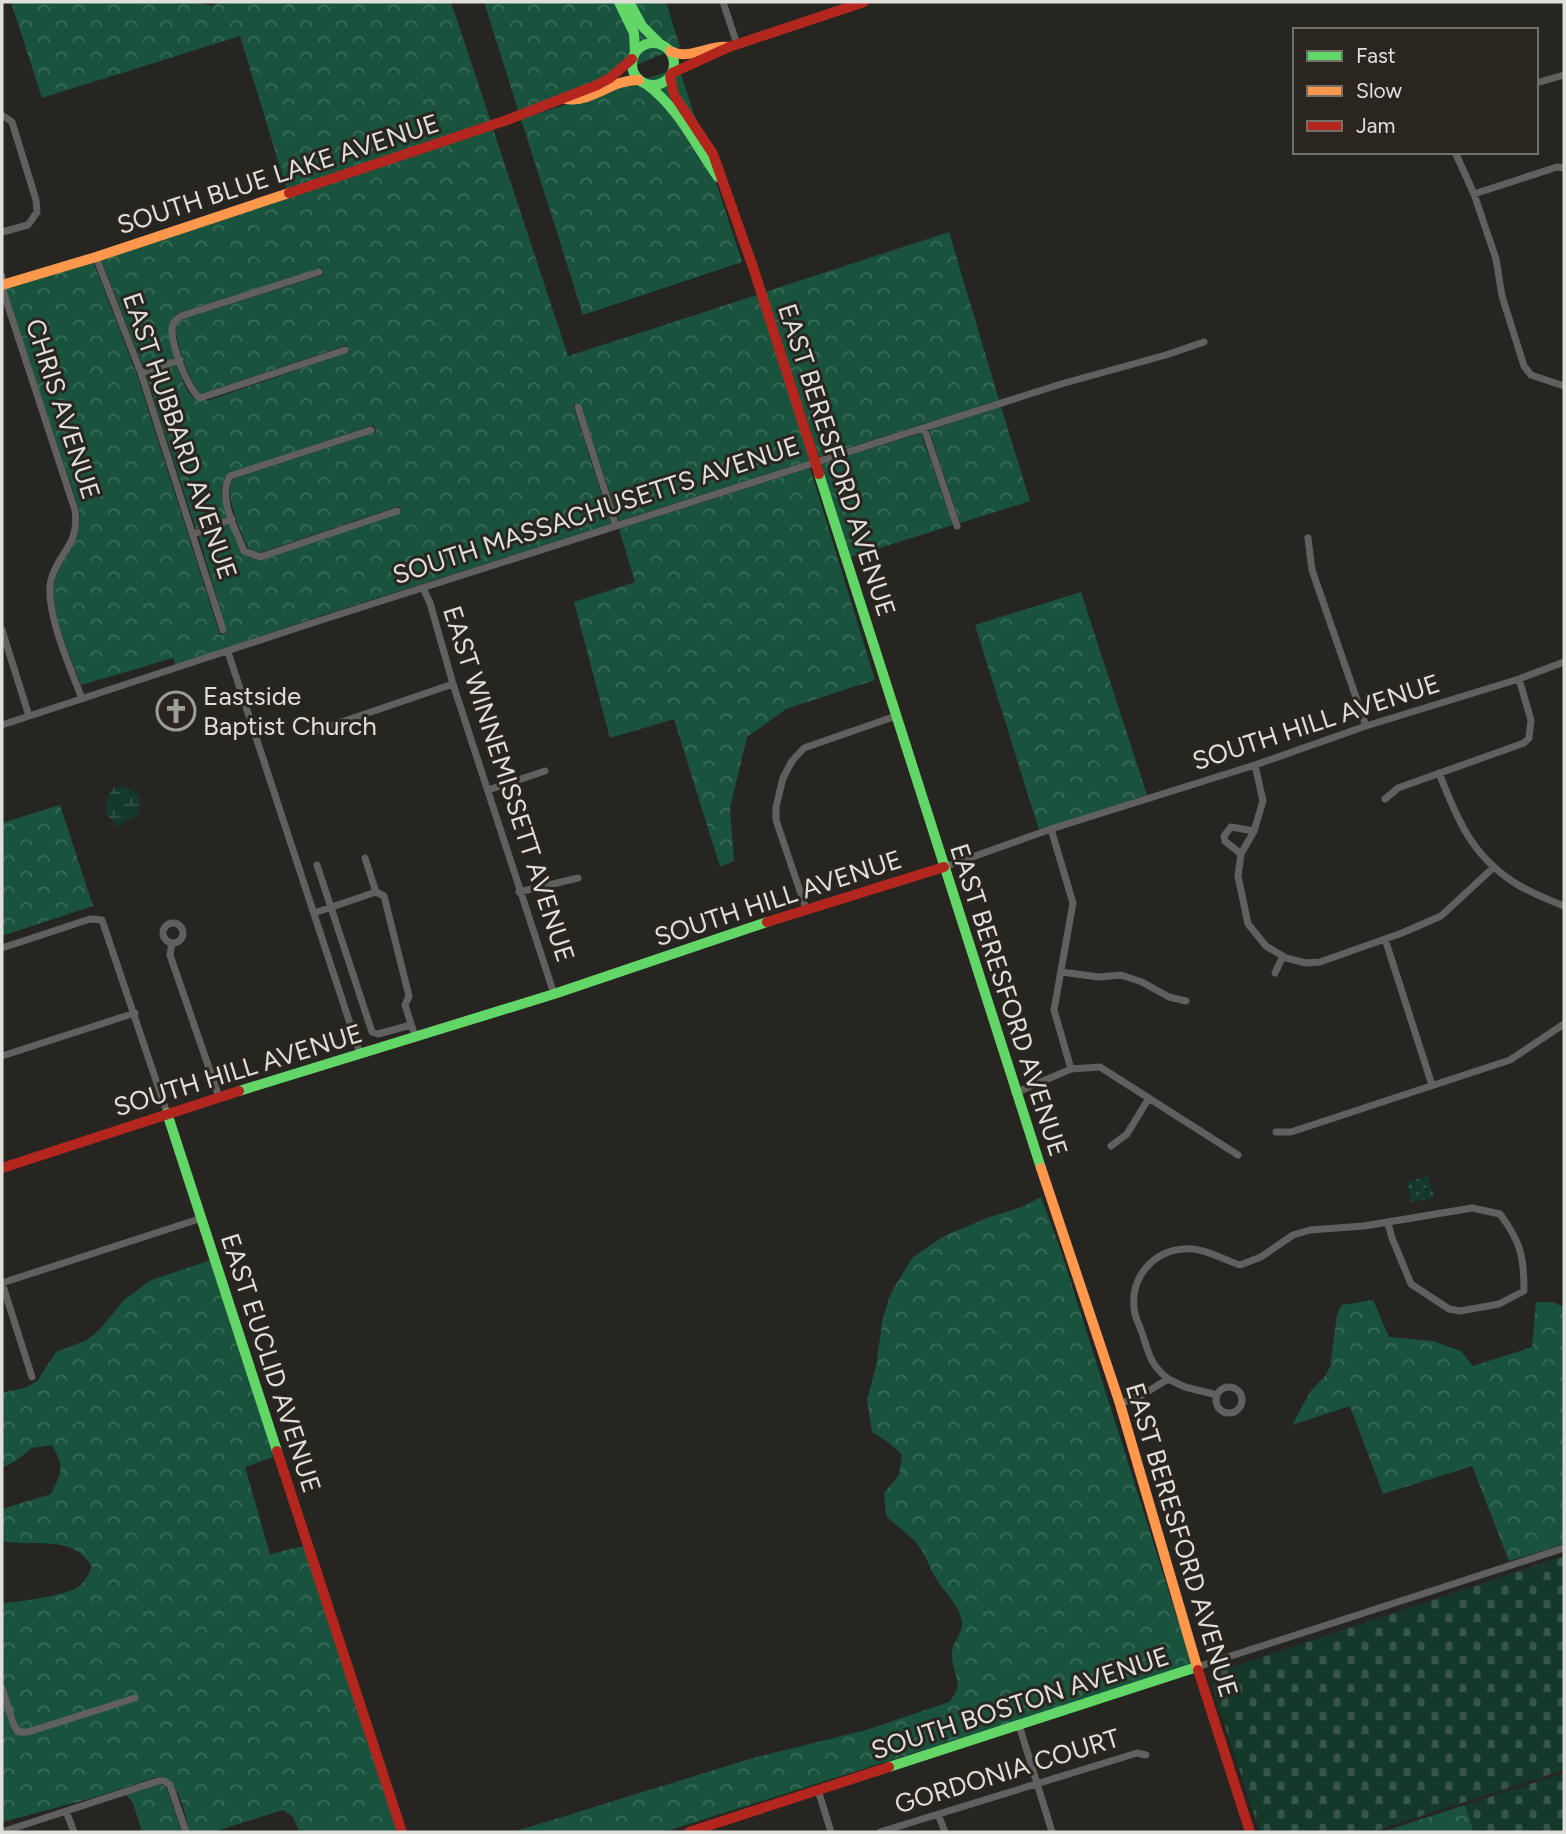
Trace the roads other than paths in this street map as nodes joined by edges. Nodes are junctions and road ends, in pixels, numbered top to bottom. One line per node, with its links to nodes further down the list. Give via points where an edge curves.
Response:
1 (619, 2): 7 (street, via 636,35)
2 (629, 2): 6 (street, via 642,26)
3 (723, 2): 5 (street)
4 (864, 2): 5 (street)
5 (733, 46): 6 (street, via 718,45 686,56); 8 (street)
6 (665, 47): 7 (street, via 650,43); 8 (street, via 673,60)
7 (634, 56): 10 (street, via 632,71); 12 (street, SOUTH BLUE LAKE AVENUE, via 610,78)
8 (671, 74): 10 (street, via 659,84); 16 (street, EAST BERESFORD AVENUE, via 674,94 713,154)
9 (1564, 75): 11 (street)
10 (642, 82): 12 (street, SOUTH BLUE LAKE AVENUE, via 621,80 581,98); 16 (street, EAST BERESFORD AVENUE, via 679,115)
11 (1538, 82)
12 (566, 99): 19 (street, SOUTH BLUE LAKE AVENUE)
13 (2, 115): 18 (street, via 12,122 37,212 28,225)
14 (1456, 154): 17 (street)
15 (1564, 168): 17 (street)
16 (722, 183): 30 (street, EAST BERESFORD AVENUE)
17 (1474, 194): 26 (street, via 1524,366 1531,375)
18 (2, 232)
19 (96, 257): 21 (street, SOUTH BLUE LAKE AVENUE); 25 (street, EAST HUBBARD AVENUE)
20 (319, 272): 24 (street, via 181,316 172,331)
21 (2, 282): 44 (street, CHRIS AVENUE, via 75,510 74,537 53,572 50,597)
22 (1204, 342): 28 (street, SOUTH MASSACHUSETTS AVENUE)
23 (345, 350): 24 (street, via 200,397 189,386)
24 (180, 360): 25 (street)
25 (141, 373): 35 (street, EAST HUBBARD AVENUE)
26 (1564, 386)
27 (578, 407): 33 (street)
28 (924, 428): 30 (street, SOUTH MASSACHUSETTS AVENUE); 34 (street)
29 (371, 430): 32 (street, via 230,476 225,494)
30 (816, 462): 33 (street, SOUTH MASSACHUSETTS AVENUE); 46 (street, EAST BERESFORD AVENUE)
31 (397, 510): 32 (street, via 260,557 244,551)
32 (232, 519): 35 (street)
33 (616, 526): 37 (street, SOUTH MASSACHUSETTS AVENUE)
34 (957, 526)
35 (194, 534): 39 (street, EAST HUBBARD AVENUE)
36 (1308, 538): 48 (street, via 1312,570)
37 (423, 588): 40 (street, SOUTH MASSACHUSETTS AVENUE); 43 (street, EAST WINNEMISSETT AVENUE)
38 (2, 630): 45 (street)
39 (223, 630)
40 (228, 652): 44 (street, SOUTH MASSACHUSETTS AVENUE); 68 (street)
41 (1564, 662): 42 (street, SOUTH HILL AVENUE)
42 (1518, 679): 48 (street, SOUTH HILL AVENUE); 52 (street, via 1531,720 1530,738)
43 (453, 684): 49 (street); 53 (street, EAST WINNEMISSETT AVENUE)
44 (82, 699): 45 (street, SOUTH MASSACHUSETTS AVENUE)
45 (29, 716): 47 (street, SOUTH MASSACHUSETTS AVENUE)
46 (896, 716): 60 (street, EAST BERESFORD AVENUE); 67 (street, via 804,748 783,778 776,820)
47 (2, 725)
48 (1366, 726): 50 (street, SOUTH HILL AVENUE)
49 (315, 731)
50 (1255, 765): 55 (street, SOUTH HILL AVENUE); 56 (street, via 1263,801)
51 (545, 771): 53 (street)
52 (1439, 773): 54 (street, via 1398,788); 61 (street, via 1457,820)
53 (488, 790): 64 (street, EAST WINNEMISSETT AVENUE)
54 (1385, 799)
55 (1051, 829): 60 (street, SOUTH HILL AVENUE); 73 (street, via 1073,903)
56 (1254, 831): 57 (street); 57 (street, via 1231,827 1227,831 1224,841)
57 (1241, 854): 72 (street, via 1238,876 1248,924 1266,946)
58 (365, 858): 63 (street)
59 (317, 865): 66 (street)
60 (944, 867): 67 (street, SOUTH HILL AVENUE); 85 (street, EAST BERESFORD AVENUE)
61 (1494, 867): 65 (street, via 1515,884); 69 (street, via 1441,916)
62 (578, 878): 64 (street)
63 (376, 892): 66 (street); 78 (street, via 384,897 409,996 405,1005)
64 (519, 892): 75 (street, EAST WINNEMISSETT AVENUE)
65 (1564, 906)
66 (331, 907): 68 (street); 78 (street, via 372,1032)
67 (806, 909): 75 (street, SOUTH HILL AVENUE)
68 (314, 913): 81 (street)
69 (1385, 939): 72 (street, via 1320,962); 84 (street)
70 (172, 943): 86 (street, via 170,955)
71 (2, 948): 77 (street, EAST EUCLID AVENUE, via 90,919 102,920)
72 (1283, 956): 74 (street)
73 (1061, 972): 76 (street, via 1121,975); 83 (street, via 1054,1010)
74 (1275, 973)
75 (554, 994): 80 (street, SOUTH HILL AVENUE)
76 (1186, 1001)
77 (135, 1013): 82 (street); 88 (street, EAST EUCLID AVENUE)
78 (411, 1024): 80 (street)
79 (1564, 1024): 84 (street, via 1510,1060)
80 (415, 1036): 81 (street, SOUTH HILL AVENUE)
81 (360, 1054): 86 (street, SOUTH HILL AVENUE)
82 (2, 1056)
83 (1071, 1069): 85 (street); 87 (street, via 1100,1067)
84 (1432, 1085): 89 (street, via 1291,1132)
85 (1015, 1093): 99 (street, EAST BERESFORD AVENUE)
86 (219, 1097): 88 (street, SOUTH HILL AVENUE)
87 (1149, 1098): 90 (street, via 1127,1135); 91 (street)
88 (167, 1113): 92 (street, SOUTH HILL AVENUE); 93 (street, EAST EUCLID AVENUE)
89 (1276, 1132)
90 (1111, 1146)
91 (1238, 1154)
92 (2, 1168)
93 (202, 1217): 95 (street); 113 (street, EAST EUCLID AVENUE)
94 (1388, 1223): 94 (street, via 1472,1208 1500,1214 1516,1234 1524,1265 1524,1291 1499,1304 1449,1309 1411,1284); 97 (street, via 1310,1230 1240,1265 1199,1249 1170,1252 1153,1260 1139,1275 1134,1307 1149,1357)
95 (2, 1283): 96 (street)
96 (32, 1377)
97 (1168, 1378): 98 (street); 99 (street)
98 (1217, 1395)
99 (1120, 1404): 101 (street, EAST BERESFORD AVENUE)
100 (1564, 1548): 101 (street, SOUTH BOSTON AVENUE)
101 (1198, 1667): 104 (street, SOUTH BOSTON AVENUE); 119 (street, EAST BERESFORD AVENUE)
102 (2, 1688): 103 (street, via 19,1732)
103 (135, 1698)
104 (1018, 1725): 106 (street); 107 (street, SOUTH BOSTON AVENUE)
105 (1146, 1755): 106 (street, GORDONIA COURT, via 1137,1753)
106 (1036, 1783): 109 (street, GORDONIA COURT); 118 (street)
107 (818, 1790): 114 (street, SOUTH BOSTON AVENUE); 115 (street)
108 (66, 1811): 110 (street); 111 (street); 112 (street, via 164,1781 170,1786)
109 (938, 1814): 116 (street, GORDONIA COURT); 117 (street)
110 (2, 1832)
111 (74, 1832)
112 (186, 1832)
113 (402, 1832)
114 (689, 1832)
115 (831, 1832)
116 (880, 1832)
117 (945, 1832)
118 (1052, 1832)
119 (1250, 1832)

